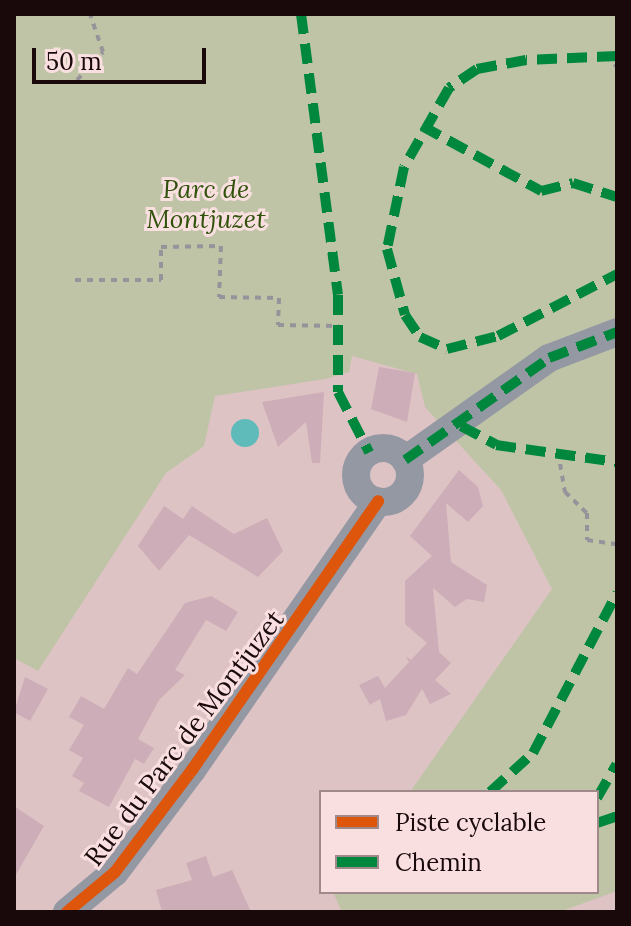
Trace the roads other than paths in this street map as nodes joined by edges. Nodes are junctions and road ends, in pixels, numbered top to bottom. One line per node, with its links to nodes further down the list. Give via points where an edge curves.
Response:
1 (617, 332): 2 (street, via 549,358)
2 (405, 460): 3 (street, via 408,486 396,499); 3 (street, via 376,448 359,461 357,484)
3 (378, 501): 4 (street, Rue du Parc de Montjuzet, via 115,872)
4 (67, 912)

